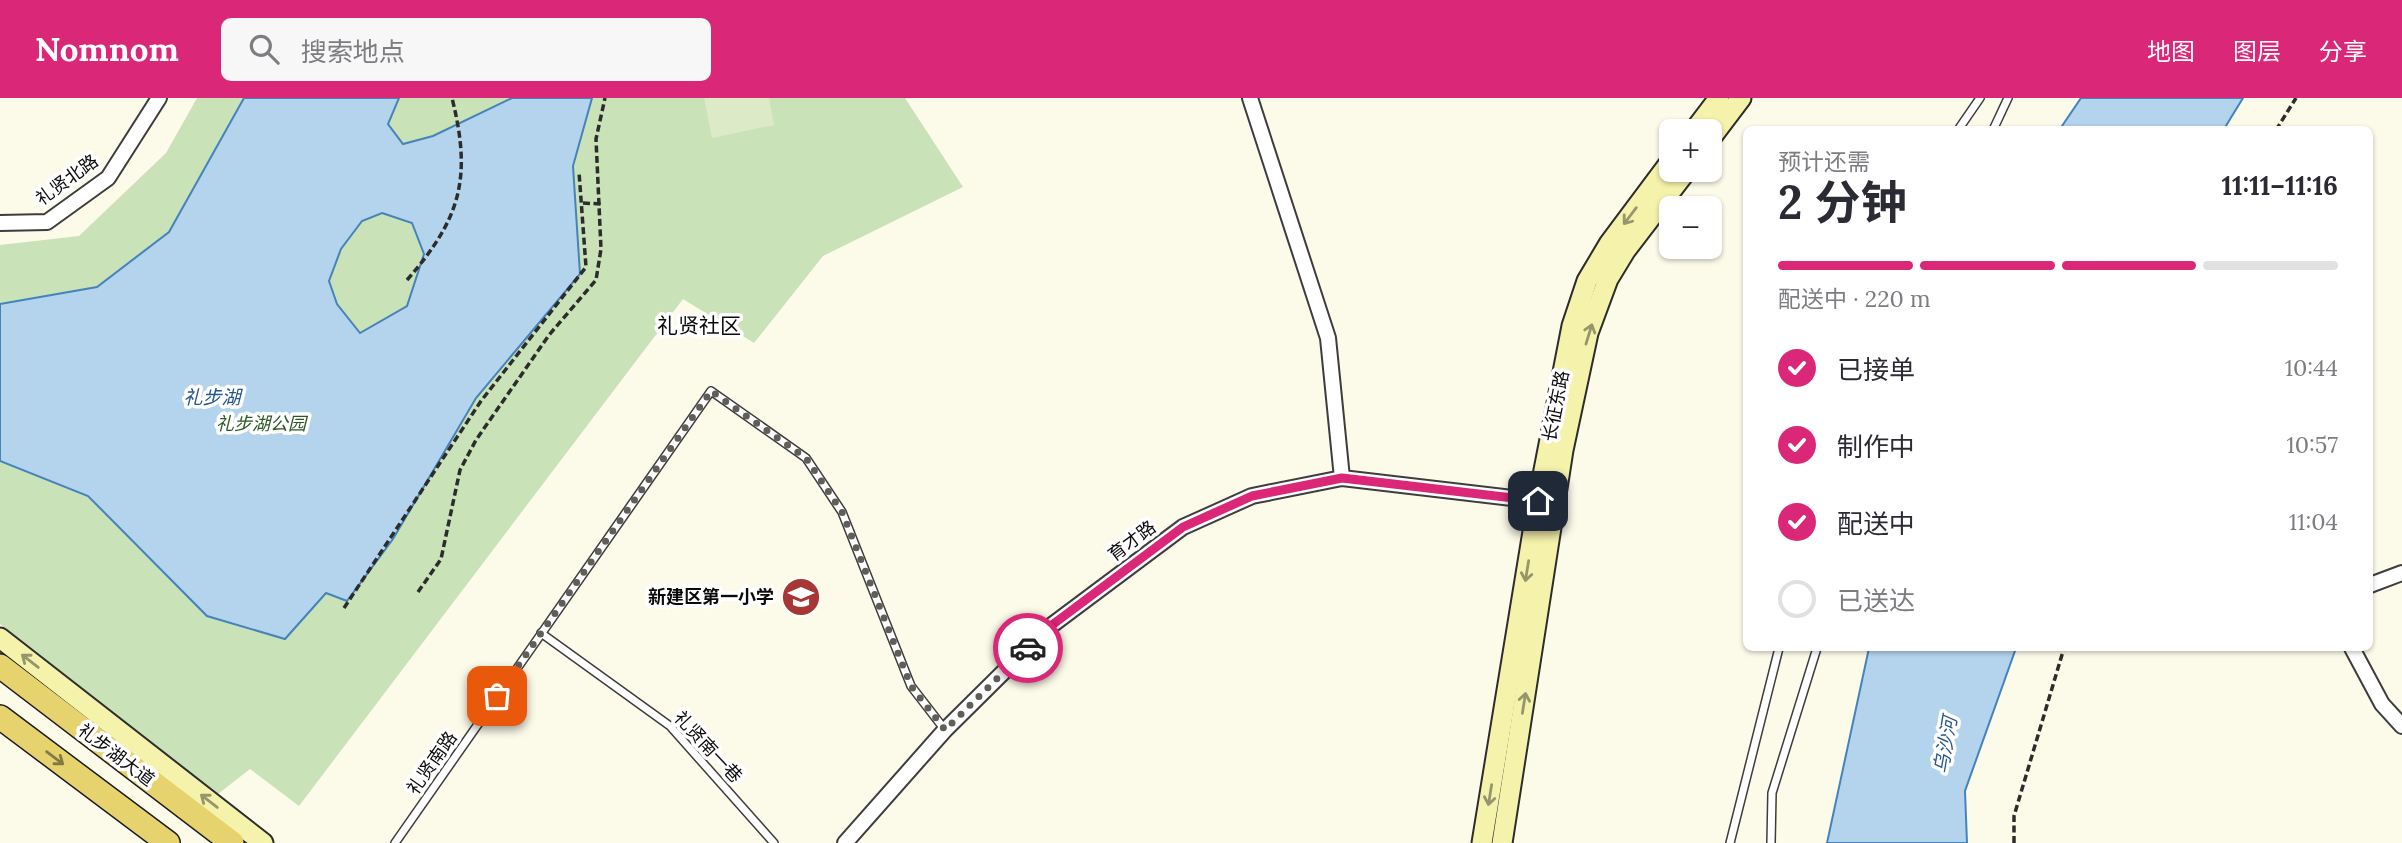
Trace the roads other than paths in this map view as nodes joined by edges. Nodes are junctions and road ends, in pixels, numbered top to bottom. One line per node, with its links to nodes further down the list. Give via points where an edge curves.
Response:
1 (159, 98): 13 (street, 礼贤北路, via 108,178 47,222)
2 (1250, 98): 14 (street, via 1328,338)
3 (1719, 98): 7 (main road)
4 (1741, 98): 8 (main road)
5 (1980, 98): 9 (lane)
6 (2008, 98): 10 (lane)
7 (1703, 119)
8 (1722, 123)
9 (1961, 126)
10 (1995, 126)
11 (1659, 177): 15 (main road, 长征东路, one-way to 15, via 1587,281 1572,326)
12 (1678, 182): 34 (main road, 长征东路, one-way to 12, via 1563,450 1588,333 1608,279)
13 (0, 223)
14 (1342, 478): 15 (street, 育才路); 26 (street, 育才路, via 1252,496 1183,527 1048,628)
15 (1538, 501): 33 (main road, 长征东路, one-way to 33)
16 (2402, 573): 17 (street)
17 (2373, 584)
18 (541, 633): 26 (lane, 礼贤南路, via 711,391 806,458 842,512 911,686); 30 (lane, 礼贤南路); 31 (lane, 礼贤南一巷, via 670,726)
19 (0, 638): 29 (main road, one-way to 19)
20 (1778, 651): 35 (lane)
21 (1816, 651): 36 (lane, via 1772,793)
22 (2354, 651): 25 (street, via 2382,704)
23 (0, 666): 28 (main road, 礼步湖大道)
24 (2, 721): 27 (main road, one-way to 27)
25 (2402, 726)
26 (945, 730): 32 (street, 育才路)
27 (168, 843)
28 (232, 843)
29 (263, 843)
30 (395, 843)
31 (774, 843)
32 (845, 843)
33 (1482, 843)
34 (1502, 843)
35 (1730, 843)
36 (1771, 843)

